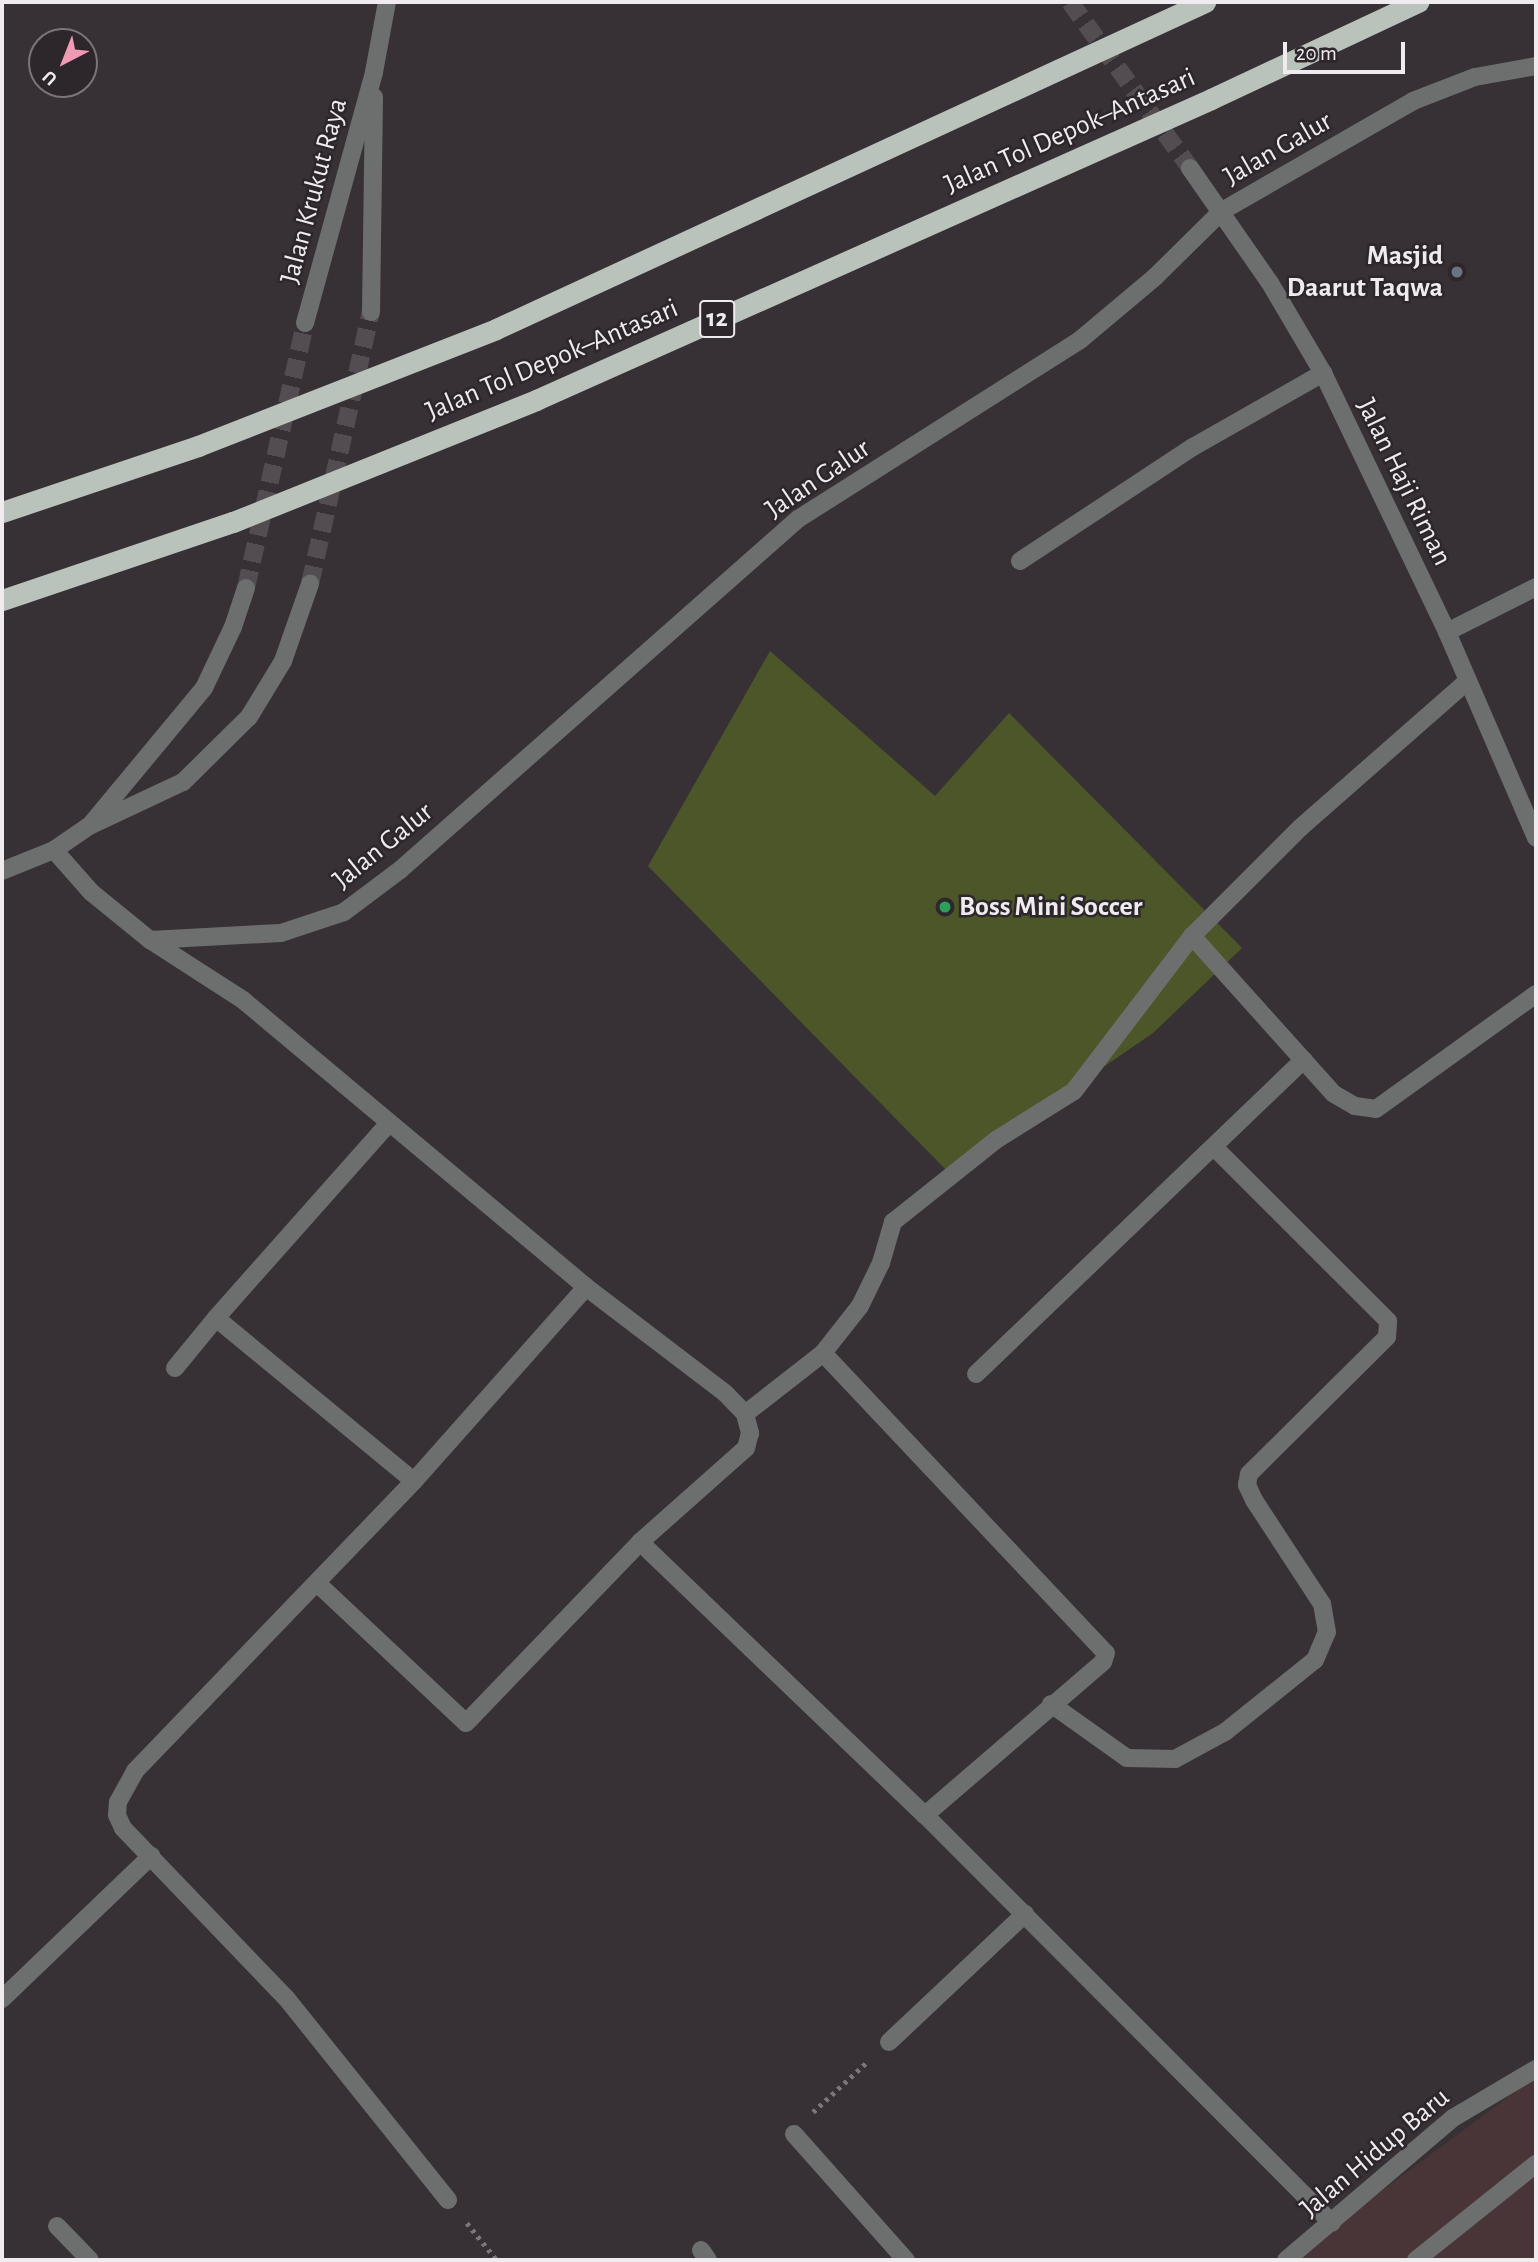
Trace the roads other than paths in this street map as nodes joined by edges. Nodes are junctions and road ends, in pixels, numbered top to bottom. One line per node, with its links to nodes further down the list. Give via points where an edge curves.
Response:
1 (387, 2): 5 (street, Jalan Krukut Raya)
2 (1205, 2): 11 (highway, Jalan Tol Depok–Antasari, via 496,329 198,446)
3 (1418, 2): 16 (highway, Jalan Tol Depok–Antasari / 12, via 1199,105 536,400 233,522)
4 (1536, 66): 7 (street, Jalan Galur, via 1475,77 1413,101)
5 (374, 72): 8 (street, Jalan Krukut Raya); 9 (street, Jalan Krukut Raya)
6 (1190, 168): 7 (street, Jalan Haji Riman)
7 (1222, 211): 10 (street, Jalan Haji Riman); 24 (street, Jalan Galur, via 1155,277 1080,340 798,519 400,870 344,912 281,933)
8 (372, 312)
9 (305, 323)
10 (1323, 373): 12 (street, via 1193,447); 17 (street, Jalan Haji Riman)
11 (2, 512)
12 (1020, 561)
13 (310, 584): 19 (street, via 283,661 249,718 183,782)
14 (1536, 587): 17 (street)
15 (246, 588): 19 (street, via 204,688)
16 (2, 600)
17 (1447, 632): 18 (street, Jalan Haji Riman)
18 (1466, 682): 20 (street, Jalan Haji Riman); 23 (street, via 1300,828)
19 (89, 826): 21 (street)
20 (1536, 838)
21 (54, 850): 22 (street); 24 (street, via 91,891)
22 (2, 871)
23 (1192, 936): 26 (street); 31 (street, via 1074,1091 996,1140 893,1222 867,1296)
24 (150, 940): 27 (street, via 243,1000)
25 (1536, 994): 26 (street, via 1376,1109 1355,1106 1334,1094)
26 (1304, 1060): 28 (street)
27 (389, 1123): 29 (street); 30 (street)
28 (1214, 1147): 33 (street); 38 (street, via 1388,1321 1387,1337 1249,1474 1247,1485 1254,1500 1322,1604 1327,1632 1315,1660 1225,1732 1175,1759 1127,1758)
29 (586, 1287): 34 (street, via 725,1393); 35 (street)
30 (216, 1318): 32 (street); 35 (street)
31 (823, 1353): 34 (street); 38 (street, via 1102,1644 1103,1662)
32 (175, 1368)
33 (976, 1374)
34 (745, 1414): 36 (street, via 750,1433 746,1448)
35 (414, 1481): 37 (street)
36 (640, 1542): 37 (street, via 466,1723); 39 (street)
37 (317, 1583): 40 (street, via 124,1787 117,1815)
38 (1051, 1704): 39 (street)
39 (925, 1815): 41 (street)
40 (151, 1856): 42 (street); 47 (street, via 286,1998)
41 (1025, 1914): 43 (street); 48 (street)
42 (2, 1999)
43 (888, 2042)
44 (1536, 2069): 48 (street, Jalan Hidup Baru, via 1453,2118)
45 (794, 2134): 51 (street)
46 (1536, 2164): 53 (street)
47 (448, 2200)
48 (1332, 2223): 52 (street, Jalan Hidup Baru)
49 (57, 2227): 50 (street)
50 (90, 2260)
51 (906, 2260)
52 (1286, 2260)
53 (1416, 2260)

